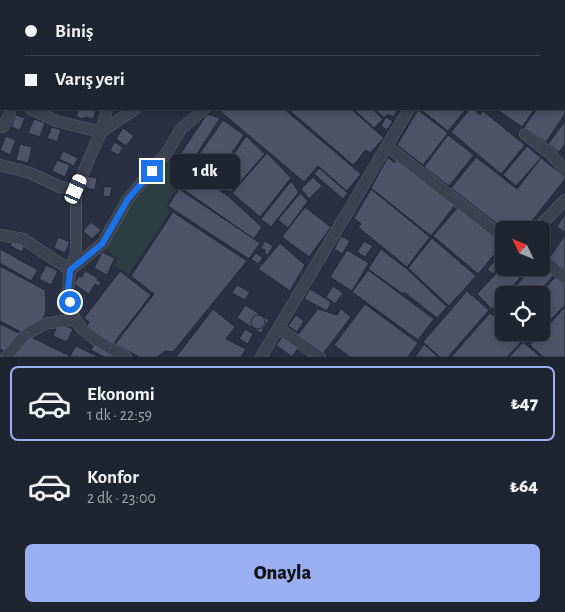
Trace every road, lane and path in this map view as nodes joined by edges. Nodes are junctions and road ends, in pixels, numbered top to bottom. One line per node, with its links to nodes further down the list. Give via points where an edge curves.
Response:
1 (10, 110): 7 (street, via 3,127)
2 (33, 110): 8 (street, via 56,121)
3 (107, 110): 8 (street)
4 (134, 110): 8 (street)
5 (203, 110): 19 (street, via 180,129 167,152 128,199 102,244)
6 (408, 110): 10 (street)
7 (0, 126)
8 (101, 132): 13 (street)
9 (525, 134): 12 (street, via 552,155)
10 (386, 146): 16 (street); 22 (street)
11 (0, 165): 13 (street, via 30,173 60,187)
12 (565, 171)
13 (76, 189): 19 (street, via 76,253)
14 (565, 200): 15 (street)
15 (545, 221)
16 (495, 231)
17 (0, 234): 19 (street, via 23,239)
18 (550, 266): 20 (street)
19 (70, 270): 21 (street, via 68,291)
20 (565, 278)
21 (75, 318): 23 (street, via 44,324 25,335); 24 (street, via 80,328 93,338)
22 (278, 328): 25 (street); 26 (street)
23 (6, 357)
24 (126, 357)
25 (261, 357)
26 (320, 357)

